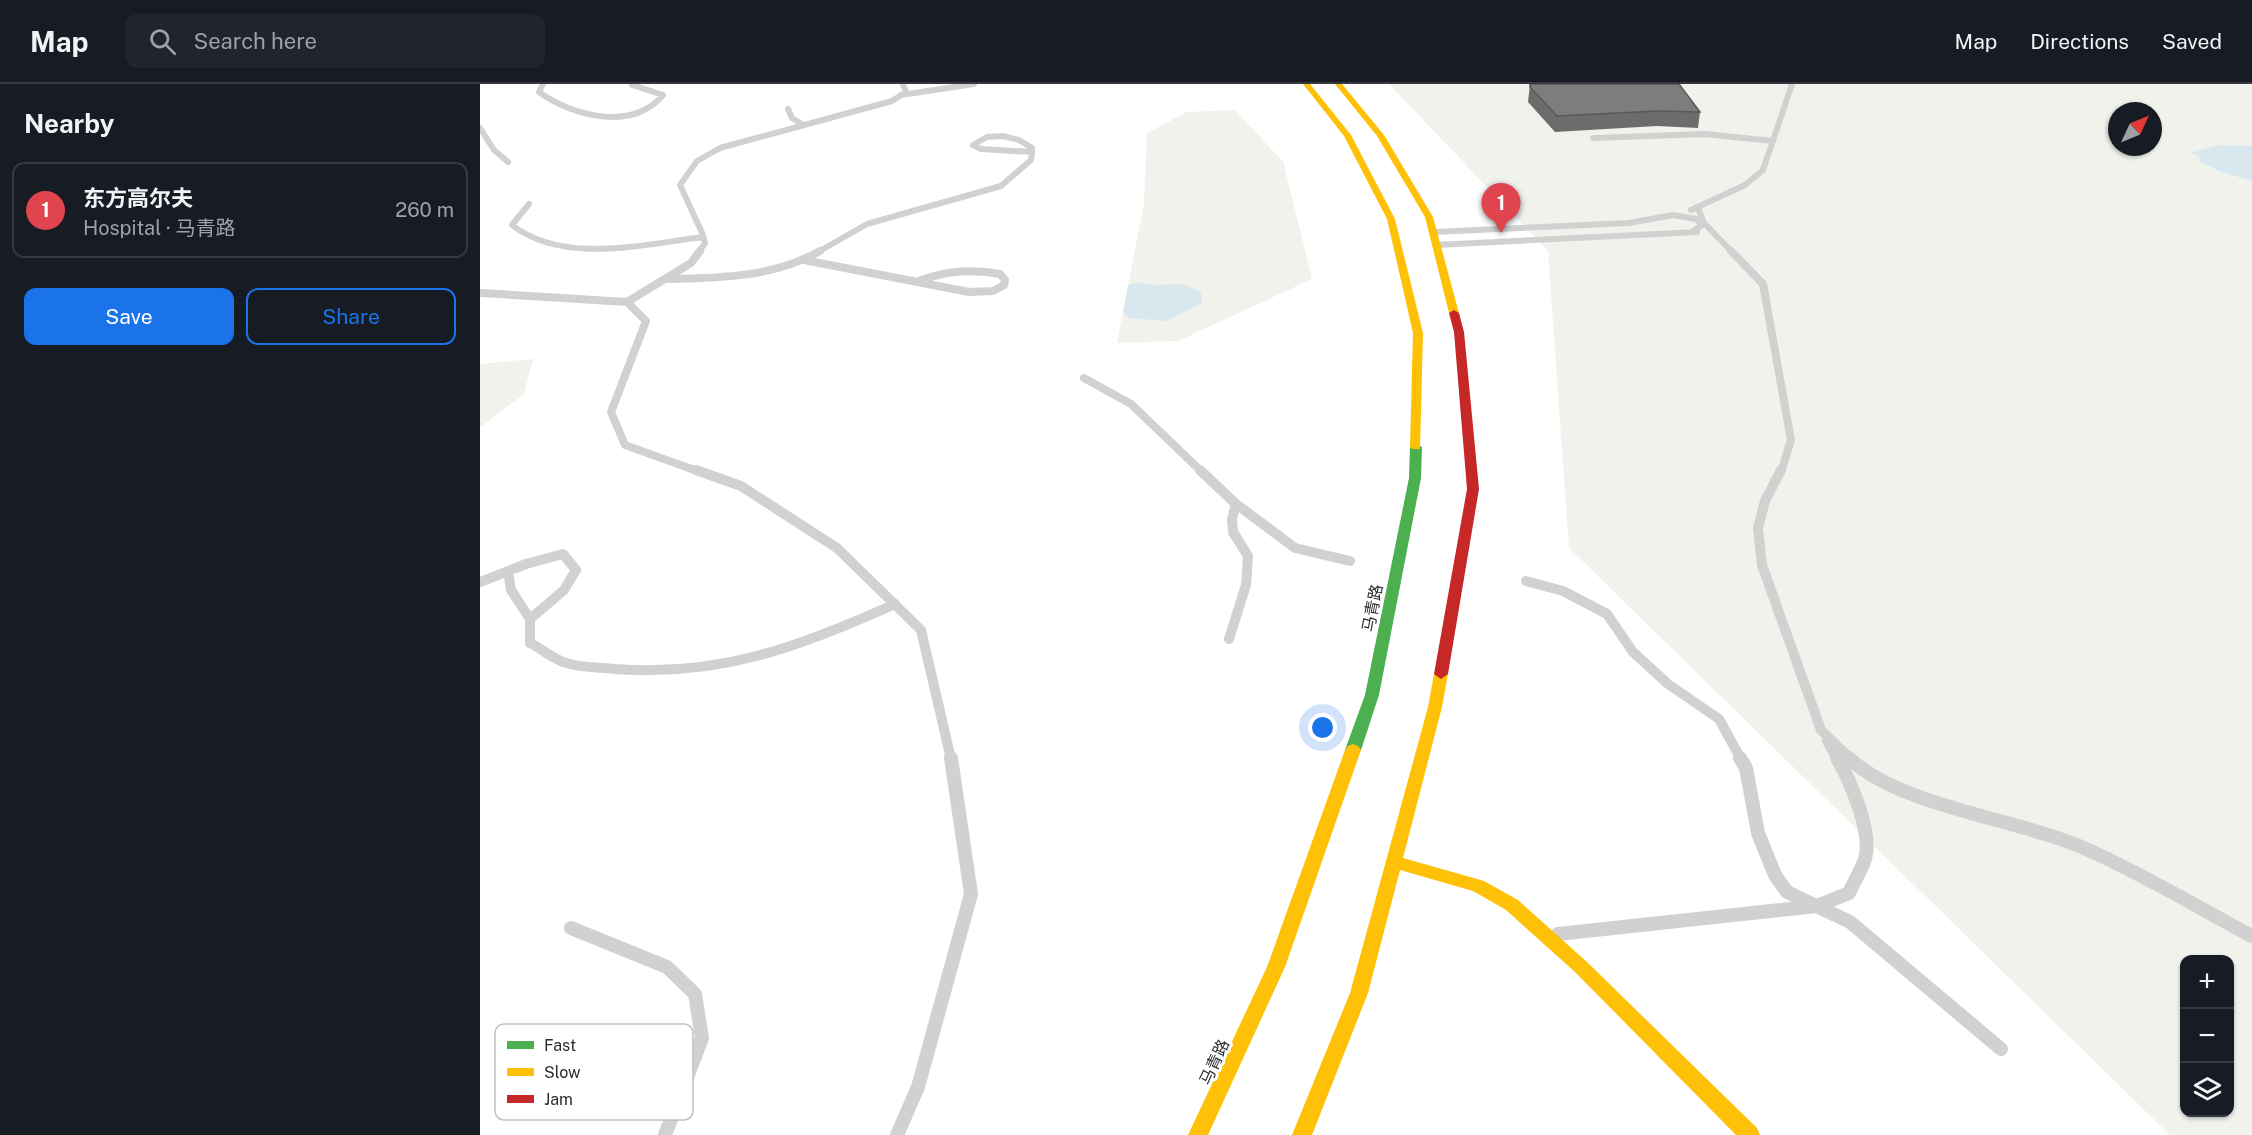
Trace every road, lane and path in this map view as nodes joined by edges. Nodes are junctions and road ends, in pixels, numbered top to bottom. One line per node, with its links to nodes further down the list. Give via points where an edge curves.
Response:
1 (543, 84): 7 (lane, via 539,92 560,107 606,118 643,110 663,95)
2 (903, 84): 8 (lane, via 906,92)
3 (974, 84): 8 (lane)
4 (1306, 84): 48 (main road, 马青路, via 1347,135 1391,219 1418,333 1415,478 1372,695 1276,967)
5 (1338, 84): 22 (main road, via 1380,135 1429,217)
6 (1792, 84): 13 (lane)
7 (632, 86)
8 (901, 95): 10 (lane, via 866,110)
9 (788, 110): 10 (lane)
10 (803, 125): 21 (lane, via 720,148 697,161 687,172 680,185)
11 (480, 128): 15 (lane, via 494,150)
12 (1593, 138): 13 (lane, via 1683,132)
13 (1773, 141): 17 (lane, via 1763,170 1745,185)
14 (1032, 152): 14 (lane, via 981,149 973,145 978,140 1009,137 1025,141); 23 (lane, via 1031,160 1001,186 867,224)
15 (508, 162)
16 (529, 204): 21 (lane, via 512,225 520,235 559,247)
17 (1698, 208): 18 (lane); 19 (lane)
18 (1673, 215): 20 (lane, via 1696,219 1702,225); 22 (lane, via 1629,223)
19 (1711, 231): 20 (lane); 37 (lane, via 1763,284 1791,440 1758,528 1762,565)
20 (1692, 232): 22 (lane)
21 (704, 237): 24 (lane, via 705,243 691,263)
22 (1435, 238): 38 (main road, via 1459,332 1473,489 1435,707)
23 (804, 260): 24 (lane, via 768,271 720,278); 25 (lane)
24 (669, 279): 27 (lane)
25 (919, 281): 25 (lane, via 969,292 993,291 1004,285 1005,280 1000,274 974,271)
26 (480, 293): 27 (lane)
27 (627, 303): 34 (lane, via 646,321 611,412 625,446 741,486 837,548)
28 (1084, 378): 29 (lane, via 1131,404)
29 (1236, 504): 30 (lane, via 1295,548); 36 (lane, via 1231,518 1233,536 1248,556 1246,585)
30 (1350, 561)
31 (508, 571): 33 (lane); 35 (lane, via 511,590); 35 (lane, via 563,554 576,570 564,590)
32 (1526, 580): 39 (lane, via 1563,591 1607,614 1633,651 1668,684 1719,719 1746,768 1758,833 1775,875 1787,892)
33 (480, 582)
34 (895, 604): 35 (lane, via 824,638 772,655 688,672 567,663 531,643); 47 (lane, via 921,630 949,743 971,894 918,1087)
35 (530, 619)
36 (1228, 639)
37 (1821, 730): 39 (lane, via 1849,779 1862,815 1866,858 1848,893); 42 (lane, via 1859,767 1900,789 2085,848)
38 (1394, 862): 41 (main road, via 1478,886 1512,905); 49 (main road, via 1359,993)
39 (1817, 906): 41 (lane); 43 (lane, via 1850,922)
40 (572, 928): 44 (lane, via 667,967 695,994 702,1038)
41 (1546, 935): 50 (main road)
42 (2252, 936)
43 (2001, 1049)
44 (693, 1062)
45 (671, 1120): 46 (lane)
46 (665, 1135)
47 (897, 1135)
48 (1198, 1135)
49 (1302, 1135)
50 (1750, 1135)

